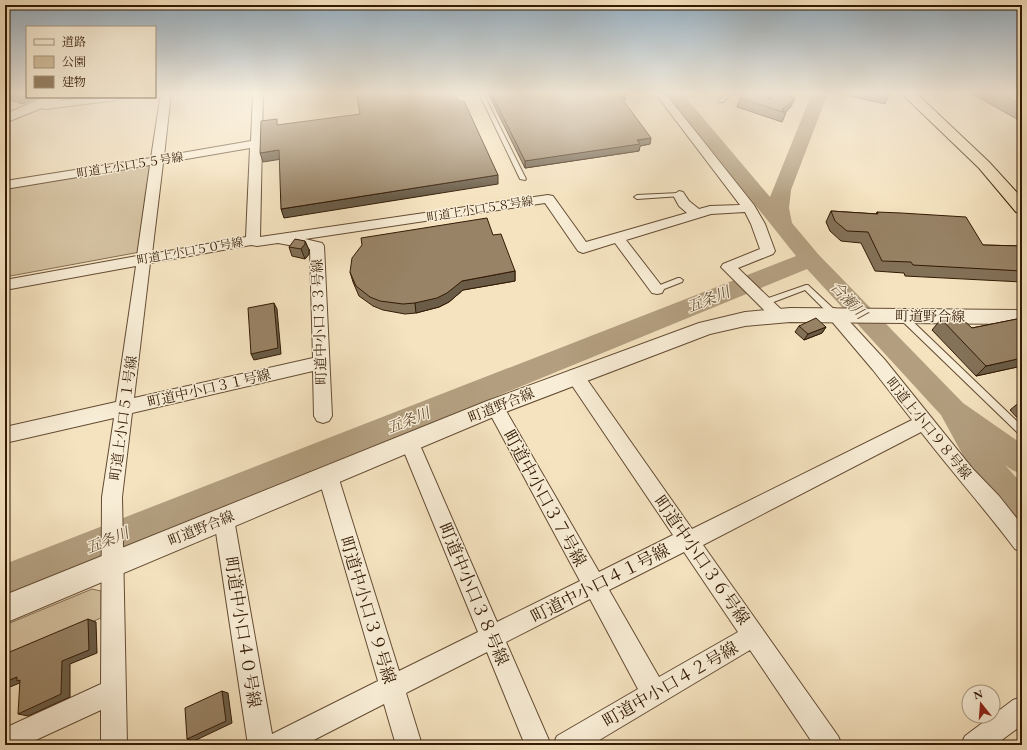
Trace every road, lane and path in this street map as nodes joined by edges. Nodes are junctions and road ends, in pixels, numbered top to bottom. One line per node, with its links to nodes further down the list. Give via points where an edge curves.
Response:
1 (161, 128): 8 (street, 町道上小口５１号線)
2 (257, 128): 7 (street, 町道上小口５０号線)
3 (498, 128): 9 (lane)
4 (687, 128): 14 (street)
5 (944, 128): 15 (highway)
6 (961, 128): 11 (highway)
7 (256, 144): 8 (street, 町道上小口５５号線); 19 (street, 町道上小口５０号線)
8 (157, 161): 10 (street, 町道上小口５５号線); 20 (street, 町道上小口５１号線)
9 (523, 179)
10 (5, 185)
11 (1022, 190)
12 (679, 195): 13 (lane); 16 (street)
13 (637, 197)
14 (749, 208): 16 (street, 町道上小口５８号線, via 710,210); 25 (street, via 768,251 728,268)
15 (1022, 208)
16 (696, 214): 17 (street, 町道上小口５８号線)
17 (618, 238): 18 (street, 町道上小口５８号線, via 583,248 548,199); 24 (street)
18 (278, 239): 19 (street, 町道中小口３３号線, via 257,242); 29 (street, 町道中小口３３号線, via 317,246)
19 (253, 240): 20 (street, 町道上小口５０号線, via 215,247 215,240)
20 (145, 256): 21 (street); 23 (street, 町道上小口５０号線); 31 (street, 町道上小口５１号線)
21 (5, 279)
22 (680, 280): 24 (lane)
23 (5, 285)
24 (658, 289)
25 (767, 305): 27 (street, 町道野合線); 27 (lane, via 806,287); 30 (street, 町道野合線, via 745,319 706,328)
26 (898, 313): 27 (street, 町道野合線); 28 (street, 町道野合線); 35 (lane)
27 (835, 314): 34 (street, 町道上小口９８号線)
28 (1022, 317)
29 (320, 363): 31 (street, 町道中小口３１号線); 33 (street, 町道中小口３３号線)
30 (575, 376): 32 (street, 町道野合線); 40 (street, 町道中小口３６号線)
31 (125, 407): 36 (street, 町道中小口３１号線); 42 (street, 町道上小口５１号線, via 112,497)
32 (495, 407): 37 (street, 町道野合線); 43 (street, 町道中小口３７号線)
33 (323, 416)
34 (923, 423): 40 (street, 町道中小口４１号線); 41 (street, 町道上小口９８号線)
35 (1022, 431)
36 (5, 435)
37 (409, 442): 38 (street, 町道野合線); 46 (street, 町道中小口３８号線)
38 (328, 476): 39 (street, 町道野合線); 47 (street, 町道中小口３９号線)
39 (224, 519): 42 (street, 町道野合線); 53 (street, 町道中小口４０号線)
40 (689, 541): 43 (street, 町道中小口４１号線, via 683,541); 45 (street, 町道中小口３６号線)
41 (1022, 542)
42 (114, 561): 44 (street, 町道野合線); 48 (street, 町道上小口５１号線)
43 (594, 586): 46 (street, 町道中小口４１号線); 49 (street, 町道中小口３７号線)
44 (5, 609)
45 (754, 635): 49 (street, 町道中小口４２号線); 58 (street, 町道中小口３６号線)
46 (492, 637): 47 (street, 町道中小口４１号線); 56 (street, 町道中小口３８号線)
47 (392, 687): 54 (street, 町道中小口４１号線); 55 (street, 町道中小口３９号線)
48 (112, 692): 51 (street); 52 (street, 町道上小口５１号線)
49 (654, 693): 57 (street, 町道中小口４２号線)
50 (1022, 708): 59 (street)
51 (5, 741)
52 (114, 745)
53 (261, 745)
54 (277, 745)
55 (409, 745)
56 (538, 745)
57 (566, 745)
58 (829, 745)
59 (974, 745)

